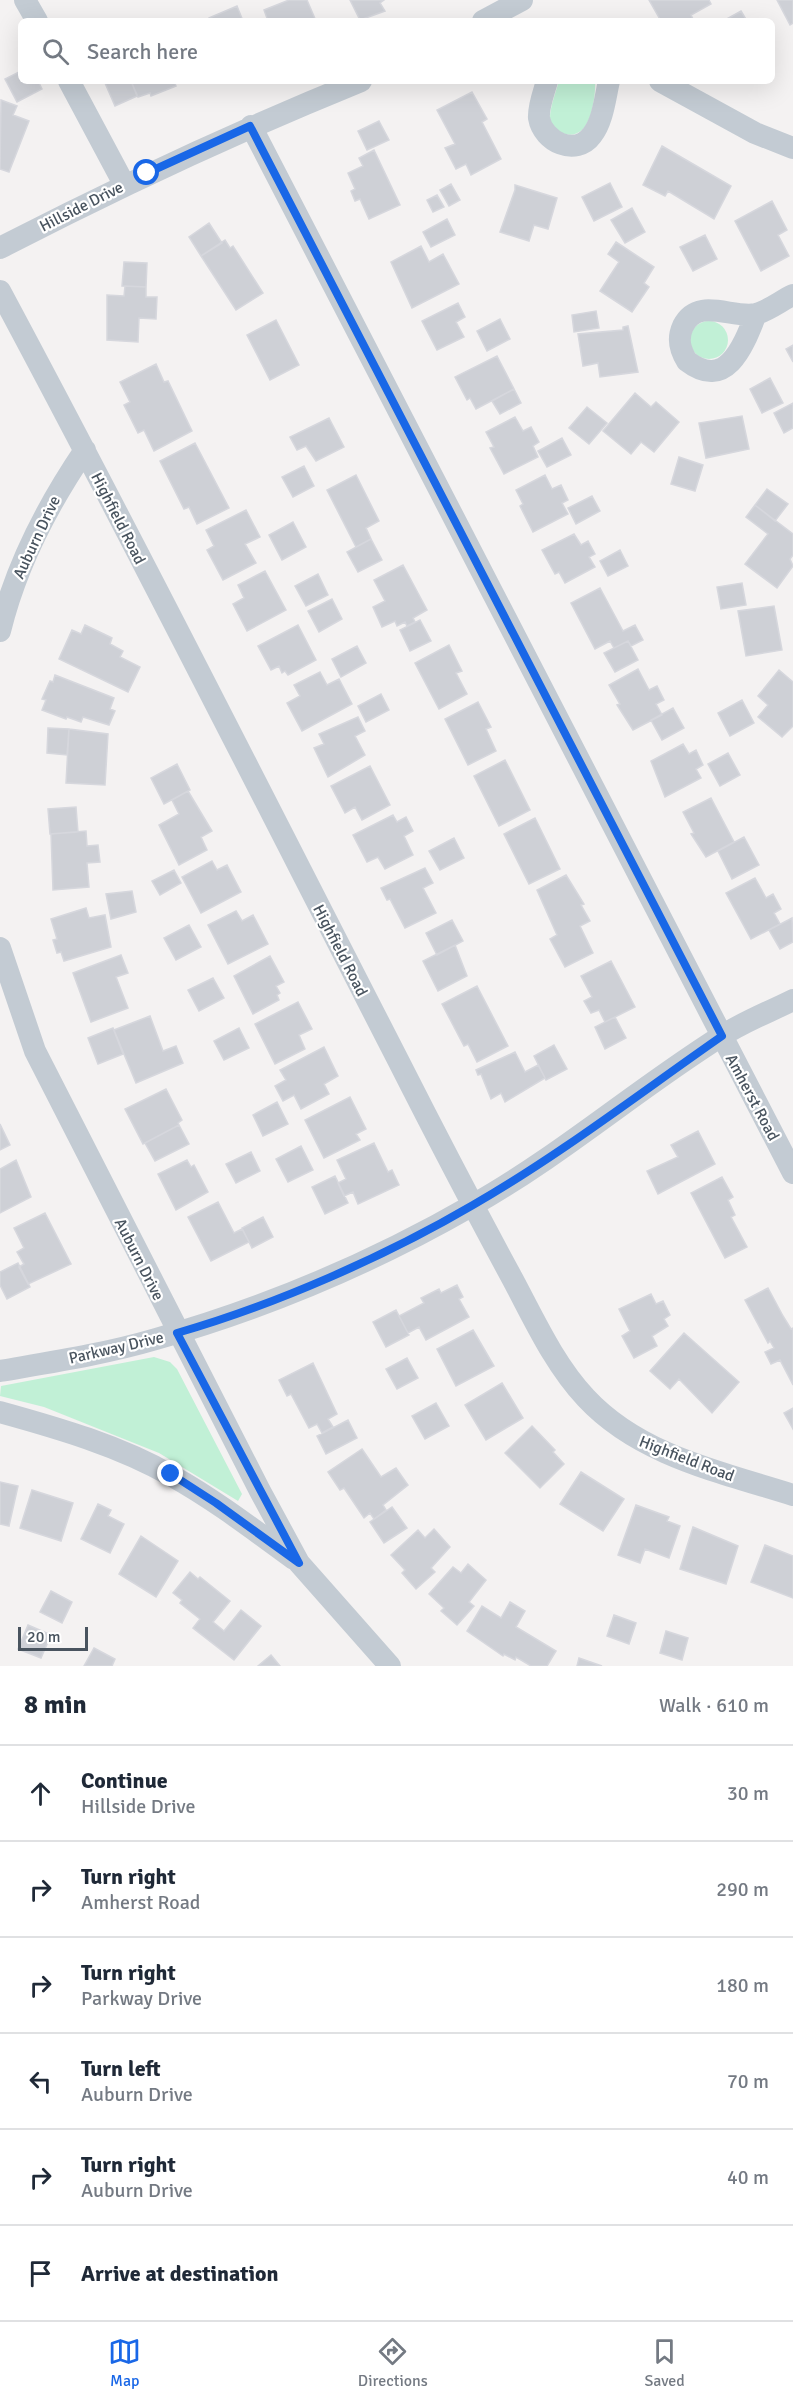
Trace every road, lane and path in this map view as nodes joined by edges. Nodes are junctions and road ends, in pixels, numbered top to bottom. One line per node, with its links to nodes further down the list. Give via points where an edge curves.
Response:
1 (25, 0): 3 (street)
2 (522, 0): 4 (street)
3 (35, 18)
4 (489, 18)
5 (71, 84): 12 (street)
6 (354, 84): 10 (street, Hillside Drive)
7 (546, 84): 8 (street, via 539,115 542,128 563,145 579,145 590,138 597,127)
8 (608, 84)
9 (665, 84): 11 (street, via 755,134)
10 (250, 126): 12 (street, Hillside Drive); 21 (street, Amherst Road)
11 (793, 148)
12 (124, 184): 13 (street, Hillside Drive)
13 (0, 248)
14 (0, 291): 17 (street, Highfield Road)
15 (793, 295): 16 (street)
16 (756, 314)
17 (85, 450): 18 (street, Auburn Drive, via 55,494 35,534 7,602); 23 (street, Highfield Road)
18 (0, 631)
19 (0, 948): 24 (street, Auburn Drive, via 34,1051)
20 (793, 1000): 21 (street, Parkway Drive)
21 (722, 1036): 22 (street, Amherst Road); 23 (street, Parkway Drive)
22 (793, 1173)
23 (473, 1205): 24 (street, Parkway Drive, via 334,1274 223,1319); 27 (street, Highfield Road, via 551,1350 586,1398 611,1422 632,1437 671,1455)
24 (177, 1333): 25 (street, Parkway Drive, via 72,1359); 28 (street, Auburn Drive)
25 (0, 1371)
26 (0, 1412): 28 (street, Auburn Drive, via 62,1430 171,1474)
27 (793, 1495)
28 (299, 1563): 29 (street, Auburn Drive)
29 (390, 1666)

